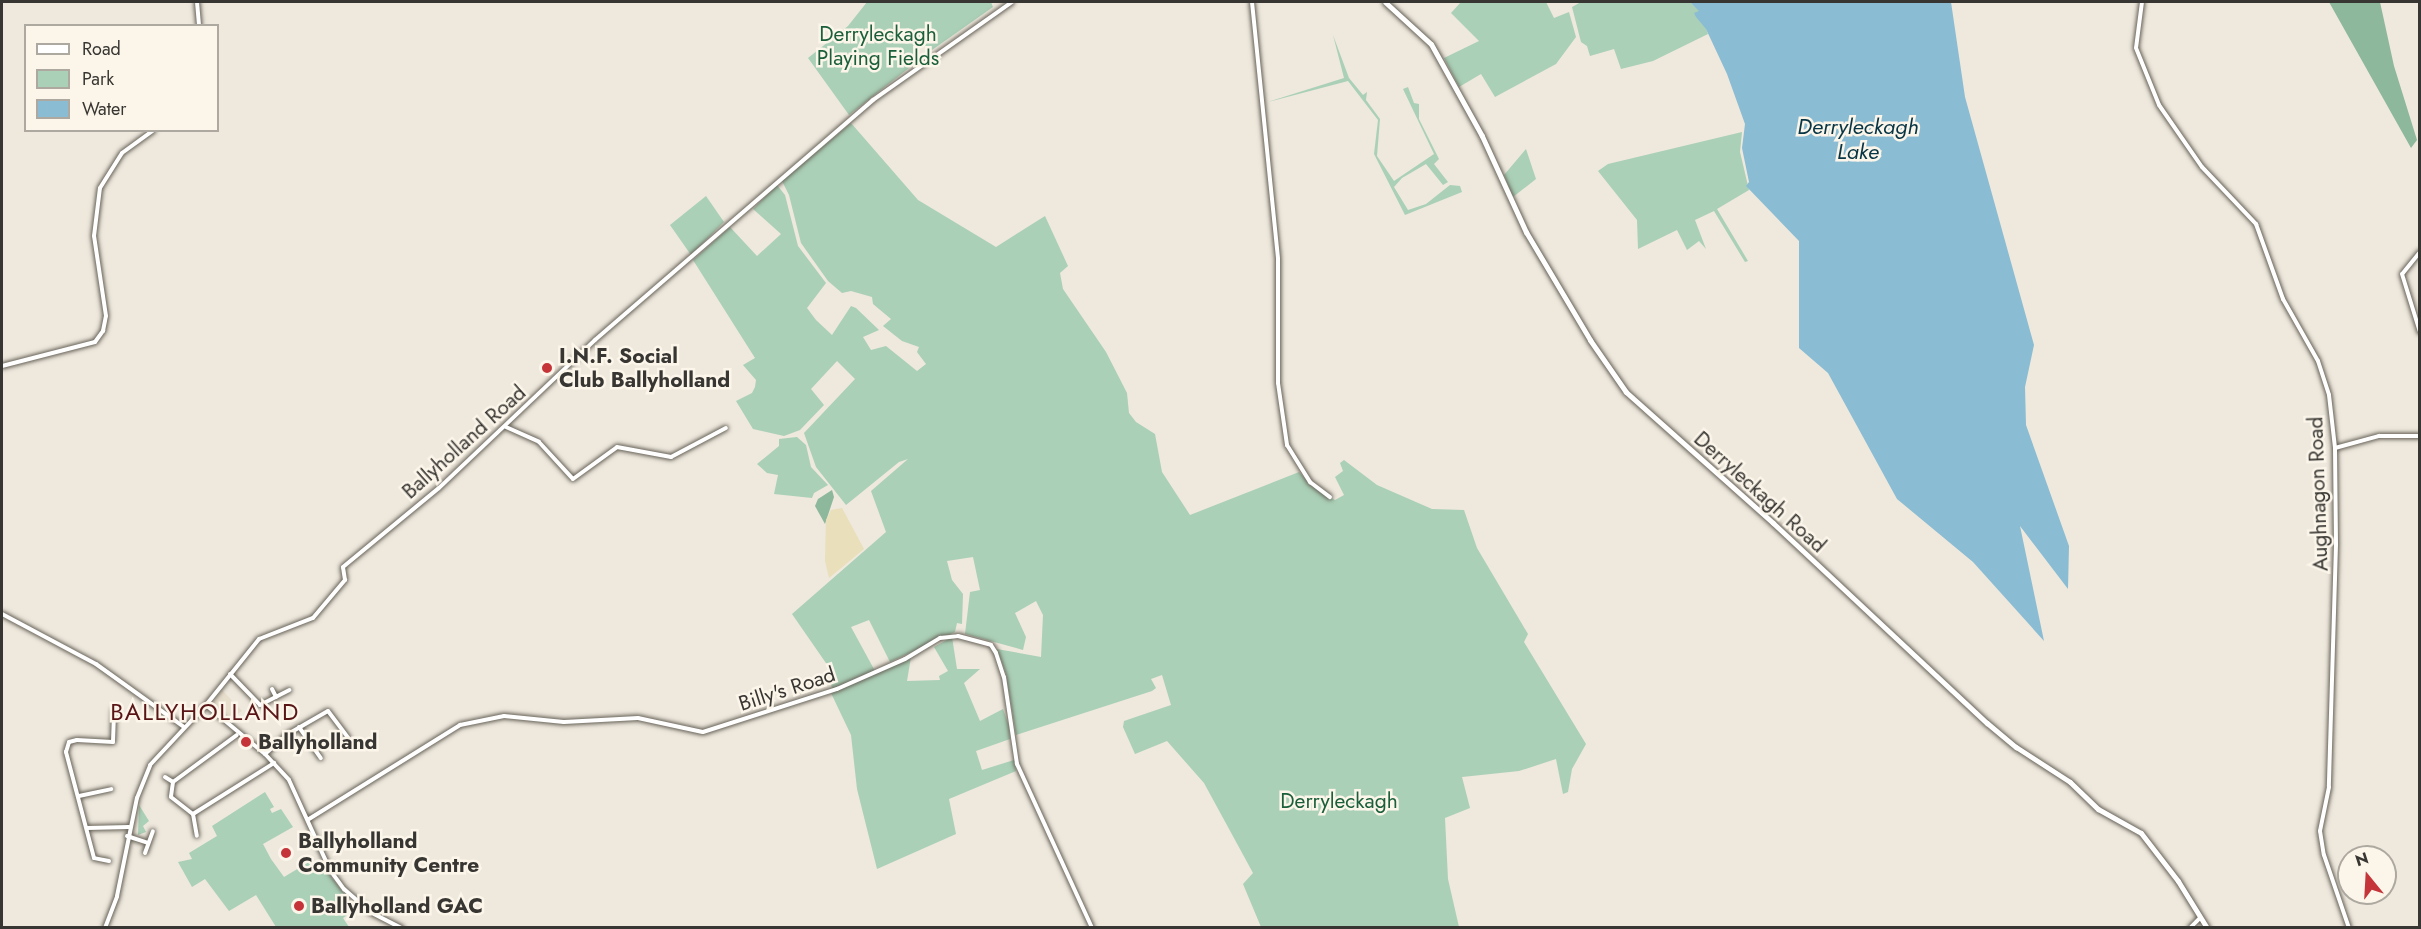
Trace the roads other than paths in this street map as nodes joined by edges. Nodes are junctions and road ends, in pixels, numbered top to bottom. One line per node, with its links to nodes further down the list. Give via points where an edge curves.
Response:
1 (197, 2): 6 (street)
2 (1012, 2): 11 (street, Ballyholland Road, via 866,106 595,340)
3 (1252, 2): 15 (street, via 1278,259 1278,383 1287,445 1310,482)
4 (1385, 2): 44 (street, Derryleckagh Road, via 1431,44 1482,136 1526,232 1578,322 1626,392 1987,723 2070,782 2098,809 2141,833 2178,881)
5 (2142, 2): 14 (street, Aughnagon Road, via 2136,34 2142,67 2159,105 2194,156 2256,224 2283,299 2318,361 2329,396)
6 (199, 24)
7 (151, 132): 10 (street, via 122,153 100,188 94,236 106,316 103,331 95,342)
8 (2420, 252): 9 (street, via 2402,274)
9 (2420, 332)
10 (2, 366)
11 (506, 427): 12 (street, via 539,442 573,479 617,447 672,457); 17 (street, Ballyholland Road, via 349,561 343,567 345,580 319,613 262,636)
12 (726, 428)
13 (2420, 436): 14 (street, via 2379,436)
14 (2335, 448): 50 (street, Aughnagon Road, via 2329,787 2320,831 2324,855)
15 (1330, 497)
16 (2, 614): 23 (street, via 96,664)
17 (230, 674): 20 (street, via 260,705); 21 (street, Ballyholland Road)
18 (272, 689): 20 (street)
19 (289, 690): 20 (street)
20 (276, 697)
21 (206, 705): 23 (street, Ballyholland Road); 25 (street)
22 (114, 710): 33 (street, via 113,742 77,740 66,745 67,765)
23 (185, 727): 36 (street, Ballyholland Road, via 150,765)
24 (299, 727): 26 (street, via 328,711); 27 (street); 28 (street)
25 (238, 735): 27 (street); 31 (street)
26 (348, 738)
27 (266, 754): 29 (street)
28 (321, 758)
29 (274, 763): 34 (street); 35 (street, via 289,780)
30 (165, 777): 31 (street)
31 (173, 782): 34 (street, via 173,800)
32 (111, 789): 33 (street)
33 (79, 796): 37 (street)
34 (193, 814): 40 (street)
35 (309, 819): 46 (street, via 338,882 370,912); 47 (street, Billy's Road, via 460,725 504,716 564,722 638,718 703,732 837,689 905,659 940,638 958,636 991,645 996,653 1004,677 1017,764)
36 (129, 827): 37 (street); 39 (street, Ballyholland Road)
37 (87, 828): 43 (street, via 94,858)
38 (153, 831): 41 (street)
39 (128, 836): 41 (street); 45 (street, Ballyholland Road, via 117,896)
40 (197, 836)
41 (148, 843): 42 (street)
42 (145, 853)
43 (109, 861)
44 (2200, 918): 48 (street); 49 (street, Derryleckagh Road)
45 (105, 927)
46 (402, 927)
47 (1092, 927)
48 (2190, 927)
49 (2207, 927)
50 (2349, 927)

